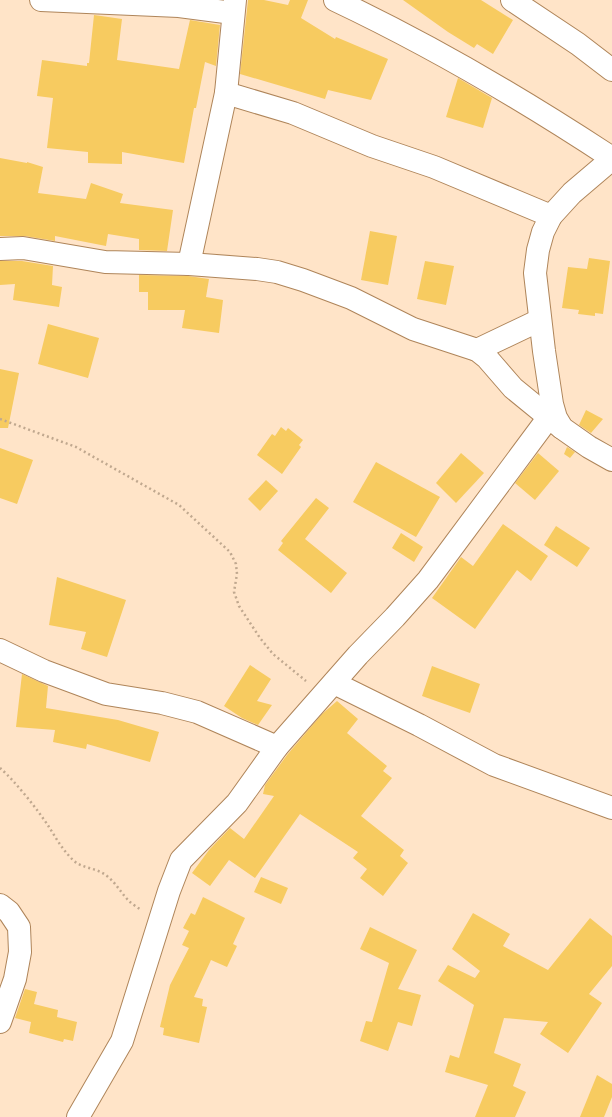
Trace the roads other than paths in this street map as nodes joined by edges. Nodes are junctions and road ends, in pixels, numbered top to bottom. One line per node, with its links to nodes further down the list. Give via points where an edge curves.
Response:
1 (41, 0): 4 (street)
2 (335, 0): 7 (street, via 456,64)
3 (512, 0): 5 (street)
4 (234, 6): 6 (street)
5 (612, 70)
6 (226, 93): 8 (street, via 293,113 372,146 434,167); 10 (street)
7 (612, 158): 8 (street)
8 (550, 216): 11 (street, via 538,250 536,273)
9 (0, 249): 10 (street, via 23,248 105,262)
10 (189, 264): 12 (street, via 277,272 351,298 413,330)
11 (540, 320): 12 (street); 13 (street)
12 (477, 350): 13 (street, via 513,388)
13 (555, 423): 14 (street); 16 (street, via 428,580)
14 (612, 460)
15 (0, 650): 17 (street, via 44,671 106,694 162,703 197,712)
16 (329, 689): 17 (street); 18 (street, via 419,725 494,764)
17 (277, 747): 21 (street, via 237,803 181,860 158,924 122,1041)
18 (612, 808)
19 (0, 905): 20 (street, via 9,912 19,927 20,952 15,979)
20 (0, 1022)
21 (78, 1117)

